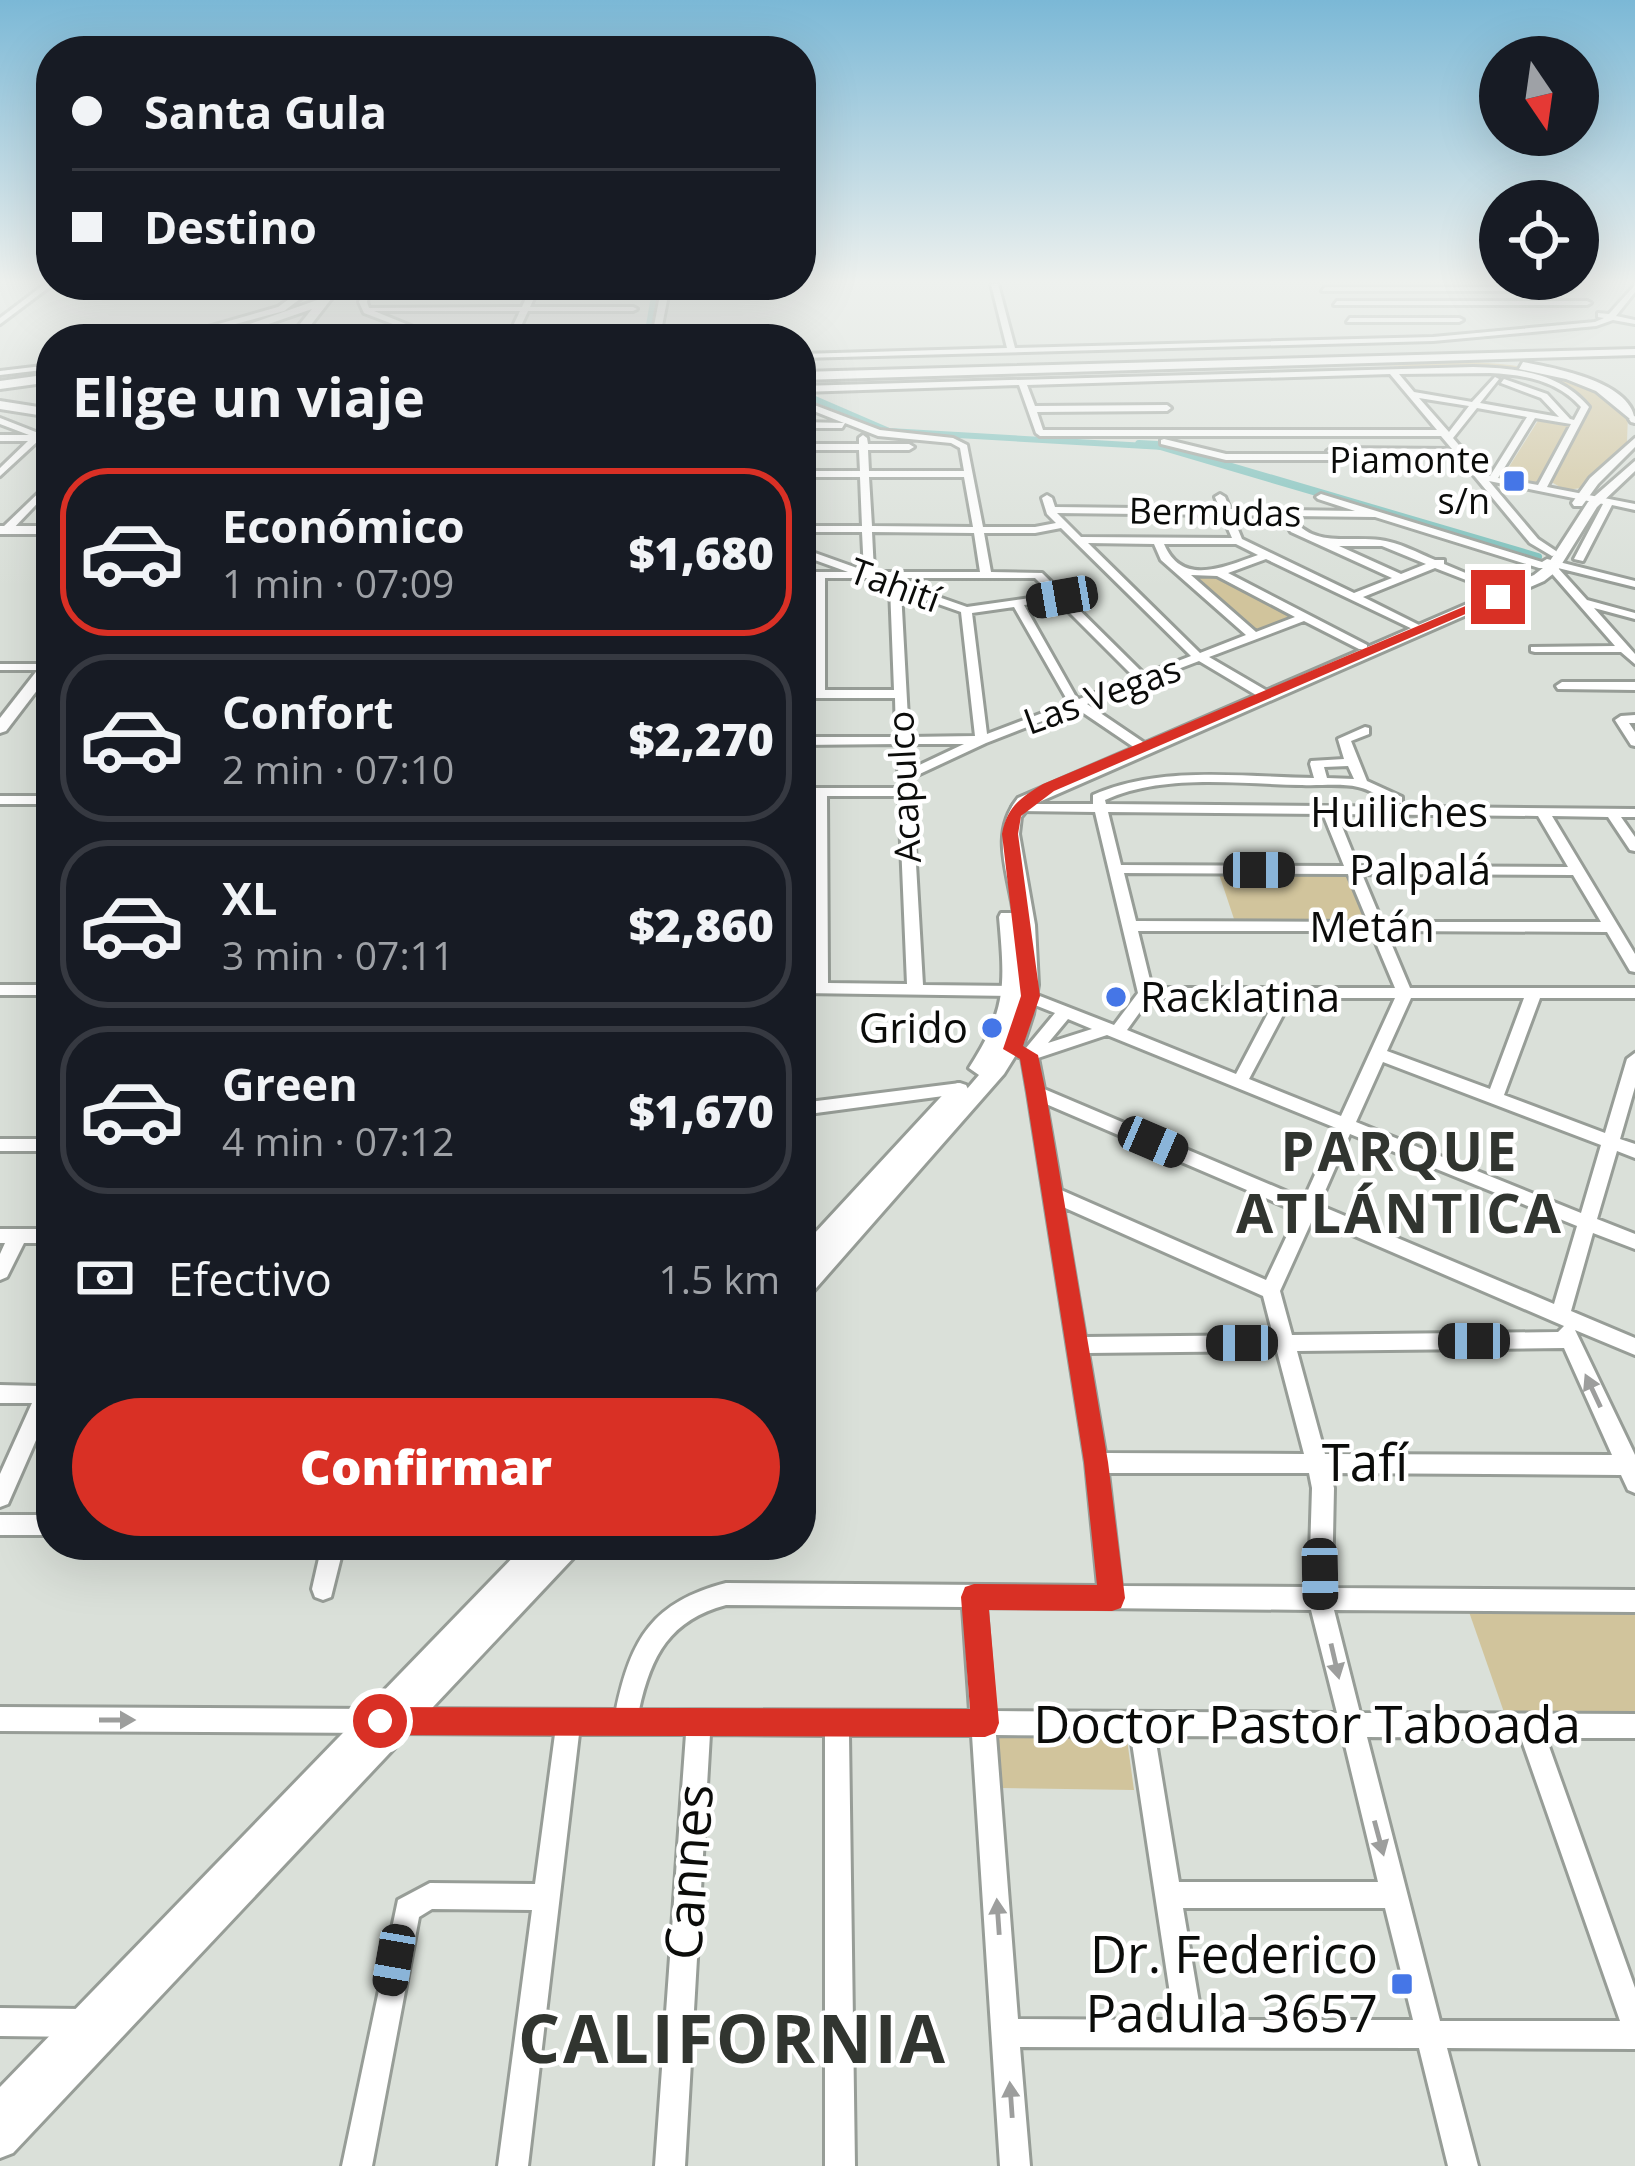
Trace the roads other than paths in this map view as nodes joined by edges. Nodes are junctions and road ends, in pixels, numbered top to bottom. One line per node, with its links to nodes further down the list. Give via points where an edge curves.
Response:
1 (925, 385): 12 (street)
2 (1023, 385): 20 (street)
3 (1100, 385): 21 (street)
4 (1155, 385): 18 (street)
5 (1405, 385): 15 (street)
6 (1490, 385): 17 (street)
7 (1513, 385): 25 (street, via 1544,396)
8 (1551, 385): 25 (street, via 1582,401 1585,410)
9 (1588, 385): 23 (highway, via 1625,404)
10 (1620, 385): 11 (highway)
11 (1628, 388)
12 (816, 389)
13 (36, 394): 16 (highway)
14 (36, 394): 16 (highway)
15 (1413, 394): 17 (street); 32 (street)
16 (0, 395)
17 (1476, 404): 22 (street); 32 (street)
18 (1167, 408): 21 (street); 31 (street)
19 (816, 409): 26 (street)
20 (1031, 409): 21 (street); 30 (street, via 1040,433)
21 (1111, 409)
22 (1533, 414): 25 (street); 48 (street)
23 (1635, 420)
24 (0, 422): 33 (street)
25 (1573, 423): 49 (street)
26 (850, 424): 27 (street); 28 (street)
27 (816, 425)
28 (863, 429): 39 (street); 40 (street)
29 (1321, 433): 31 (street); 32 (street); 42 (street)
30 (1150, 434): 31 (street); 42 (street, via 1223,457)
31 (1179, 434)
32 (1447, 435): 41 (street)
33 (36, 436)
34 (0, 438): 35 (street)
35 (36, 439)
36 (1635, 441): 53 (main road)
37 (36, 445): 44 (street)
38 (816, 447): 39 (street)
39 (863, 447): 40 (street); 46 (street)
40 (964, 447): 47 (street)
41 (1460, 452): 42 (street); 48 (street)
42 (1336, 458)
43 (1635, 465): 53 (main road)
44 (0, 473)
45 (816, 474): 46 (street)
46 (864, 474): 47 (street); 61 (street)
47 (969, 474): 64 (street)
48 (1488, 477): 49 (street); 73 (street)
49 (1542, 487): 53 (street)
50 (1322, 496): 57 (street)
51 (1220, 497): 55 (street)
52 (36, 498): 62 (street)
53 (1596, 499): 54 (street); 72 (street); 73 (main road)
54 (1635, 507)
55 (1227, 512): 56 (street, Bermudas); 59 (street, Bermudas, via 1048,504); 67 (street)
56 (1284, 513): 57 (street, Bermudas); 68 (street, via 1295,530)
57 (1380, 514): 58 (street)
58 (1410, 524): 69 (street); 73 (street)
59 (1064, 526): 64 (street); 65 (street)
60 (816, 529): 61 (street)
61 (867, 529): 64 (street); 81 (street)
62 (3, 530): 63 (main road)
63 (36, 530)
64 (979, 530): 77 (street)
65 (1079, 540): 66 (street); 98 (street)
66 (1158, 541): 67 (street); 75 (street)
67 (1238, 542): 70 (street)
68 (1323, 543): 69 (street); 82 (street)
69 (1382, 543): 74 (street)
70 (1265, 555): 76 (street); 87 (street)
71 (816, 556): 81 (street, Tahití)
72 (1579, 559): 73 (street); 78 (street)
73 (1551, 561): 83 (street); 85 (main road); 88 (street); 93 (main road, via 1535,580)
74 (1440, 562): 82 (street); 85 (street)
75 (1181, 572): 76 (street); 94 (street)
76 (1219, 573): 92 (street)
77 (986, 574): 81 (street); 86 (street, via 1042,577)
78 (1635, 574)
79 (816, 575): 80 (street)
80 (820, 575): 81 (street); 108 (street)
81 (868, 575): 84 (street, Tahití)
82 (1401, 578): 87 (street)
83 (1635, 584)
84 (895, 585): 90 (street, Tahití); 109 (street, Acapulco)
85 (1502, 590): 93 (main road)
86 (1062, 597): 89 (street, Tahití); 104 (street)
87 (1354, 597): 93 (street)
88 (1587, 603): 91 (street); 97 (street)
89 (1018, 605): 90 (street, Tahití); 110 (street)
90 (966, 610): 117 (street)
91 (1635, 616)
92 (1304, 617): 94 (street, Las Vegas); 95 (street)
93 (1417, 628): 95 (main road); 107 (main road)
94 (1255, 637): 98 (street, Las Vegas)
95 (1363, 647): 107 (main road)
96 (1535, 649): 97 (street)
97 (1625, 650): 99 (street)
98 (1201, 658): 104 (street, Las Vegas); 107 (street)
99 (1635, 662)
100 (36, 664): 101 (street)
101 (0, 667)
102 (36, 676): 111 (main road)
103 (36, 679): 113 (main road)
104 (1143, 679): 110 (street, Las Vegas)
105 (1562, 686): 106 (street)
106 (1635, 686)
107 (1262, 693): 119 (main road)
108 (819, 694): 109 (street)
109 (898, 694): 116 (street, Acapulco)
110 (1075, 704): 117 (street, Las Vegas); 119 (street)
111 (0, 717)
112 (1635, 719): 118 (street, via 1621,720)
113 (0, 728)
114 (1365, 731): 120 (street, via 1344,739)
115 (816, 740): 116 (street)
116 (900, 740): 117 (street); 123 (street, Acapulco)
117 (982, 740): 123 (street, Las Vegas)
118 (1635, 742)
119 (1138, 745): 129 (main road); 148 (main road, via 1029,787 1003,811 999,835)
120 (1352, 762): 121 (street, via 1316,764); 122 (street)
121 (1322, 782): 122 (street); 130 (street, via 1135,784 1101,795)
122 (1362, 783): 128 (street)
123 (903, 784): 125 (street); 145 (street, Acapulco)
124 (816, 792): 125 (street)
125 (820, 792): 144 (street)
126 (0, 800): 127 (street)
127 (36, 800)
128 (1397, 800)
129 (1019, 807): 130 (street, Huiliches); 148 (main road, via 1010,834)
130 (1101, 809): 131 (street, Huiliches); 136 (street)
131 (1329, 812): 132 (street, Huiliches); 137 (street)
132 (1543, 813): 133 (street, Huiliches); 138 (street)
133 (1612, 813): 134 (street, Huiliches); 135 (street)
134 (1635, 813)
135 (1635, 847)
136 (1118, 869): 137 (street, Palpalá); 139 (street)
137 (1354, 870): 138 (street, Palpalá); 140 (street)
138 (1578, 871): 141 (street)
139 (1132, 926): 140 (street, Metán); 149 (street)
140 (1378, 927): 141 (street, Metán); 153 (street)
141 (1612, 927): 142 (street)
142 (1635, 967)
143 (816, 988): 144 (street)
144 (820, 988): 145 (street)
145 (915, 988): 148 (street)
146 (0, 990): 147 (street)
147 (36, 990)
148 (1022, 993): 154 (street); 156 (main road); 160 (main road, via 1003,1035)
149 (1146, 993): 150 (street); 155 (street)
150 (1287, 993): 153 (street); 159 (street)
151 (1534, 993): 152 (street); 153 (street); 163 (street)
152 (1635, 993)
153 (1405, 994): 157 (street)
154 (1063, 1013): 155 (street); 156 (street)
155 (1111, 1032): 156 (street); 159 (street)
156 (1021, 1052): 161 (street); 178 (main road)
157 (1379, 1054): 163 (street); 165 (street)
158 (1635, 1060): 167 (street)
159 (1239, 1083): 165 (street)
160 (960, 1089): 162 (street); 166 (main road)
161 (1036, 1093): 171 (street); 172 (street)
162 (891, 1097): 164 (street); 166 (street, via 911,1102)
163 (1495, 1097): 167 (street)
164 (816, 1107)
165 (1346, 1126): 172 (street); 173 (street)
166 (922, 1130): 176 (main road)
167 (1610, 1142): 170 (street); 173 (street)
168 (0, 1145): 169 (street)
169 (36, 1145)
170 (1635, 1151)
171 (1054, 1195): 179 (street); 183 (street)
172 (1309, 1208): 179 (street); 180 (street)
173 (1587, 1223): 175 (street); 180 (street)
174 (9, 1236): 177 (street)
175 (1635, 1242)
176 (816, 1247)
177 (0, 1272)
178 (816, 1272)
179 (1271, 1291): 182 (street)
180 (1560, 1315): 181 (street); 184 (street)
181 (1570, 1340): 182 (street); 190 (street, one-way to 181)
182 (1283, 1343): 183 (street); 189 (street)
183 (1077, 1345): 188 (street)
184 (1635, 1347)
185 (36, 1393): 186 (street)
186 (0, 1394)
187 (36, 1420): 191 (street)
188 (1096, 1462): 189 (street, Tafí); 199 (street)
189 (1316, 1462): 190 (street, Tafí); 200 (street, via 1324,1502)
190 (1632, 1471)
191 (0, 1497)
192 (0, 1525): 193 (street)
193 (36, 1525)
194 (330, 1560): 197 (street)
195 (531, 1560): 203 (main road)
196 (552, 1560): 203 (main road)
197 (323, 1589)
198 (974, 1597): 199 (street); 205 (street, via 705,1598 652,1635); 208 (street)
199 (1112, 1598): 200 (street)
200 (1320, 1600): 201 (street); 210 (street, one-way to 210)
201 (1635, 1601)
202 (0, 1719): 203 (street, Doctor Pastor Taboada, one-way to 203)
203 (392, 1721): 204 (street, Doctor Pastor Taboada); 217 (main road); 223 (main road)
204 (568, 1722): 205 (street, Doctor Pastor Taboada); 215 (street)
205 (626, 1722): 206 (street, Doctor Pastor Taboada)
206 (698, 1722): 207 (street, Doctor Pastor Taboada); 226 (street, Cannes)
207 (837, 1723): 208 (street, Doctor Pastor Taboada); 227 (street)
208 (985, 1723): 209 (street, Doctor Pastor Taboada); 220 (street, one-way to 208)
209 (1141, 1724): 210 (street, Doctor Pastor Taboada); 213 (street)
210 (1350, 1725): 211 (street, Doctor Pastor Taboada); 214 (street, one-way to 214)
211 (1528, 1725): 212 (street, Doctor Pastor Taboada); 218 (street)
212 (1635, 1726)
213 (1167, 1895): 214 (street); 221 (street)
214 (1394, 1895): 219 (street)
215 (546, 1897): 224 (street, via 430,1896 402,1919); 225 (street)
216 (0, 2022): 217 (street)
217 (90, 2023): 222 (main road)
218 (1635, 2031): 219 (street)
219 (1430, 2032): 221 (street); 229 (street)
220 (1006, 2033): 221 (street); 228 (street, one-way to 220)
221 (1190, 2033)
222 (0, 2113)
223 (0, 2140)
224 (357, 2166)
225 (513, 2166)
226 (670, 2166)
227 (840, 2166)
228 (1016, 2166)
229 (1463, 2166)

